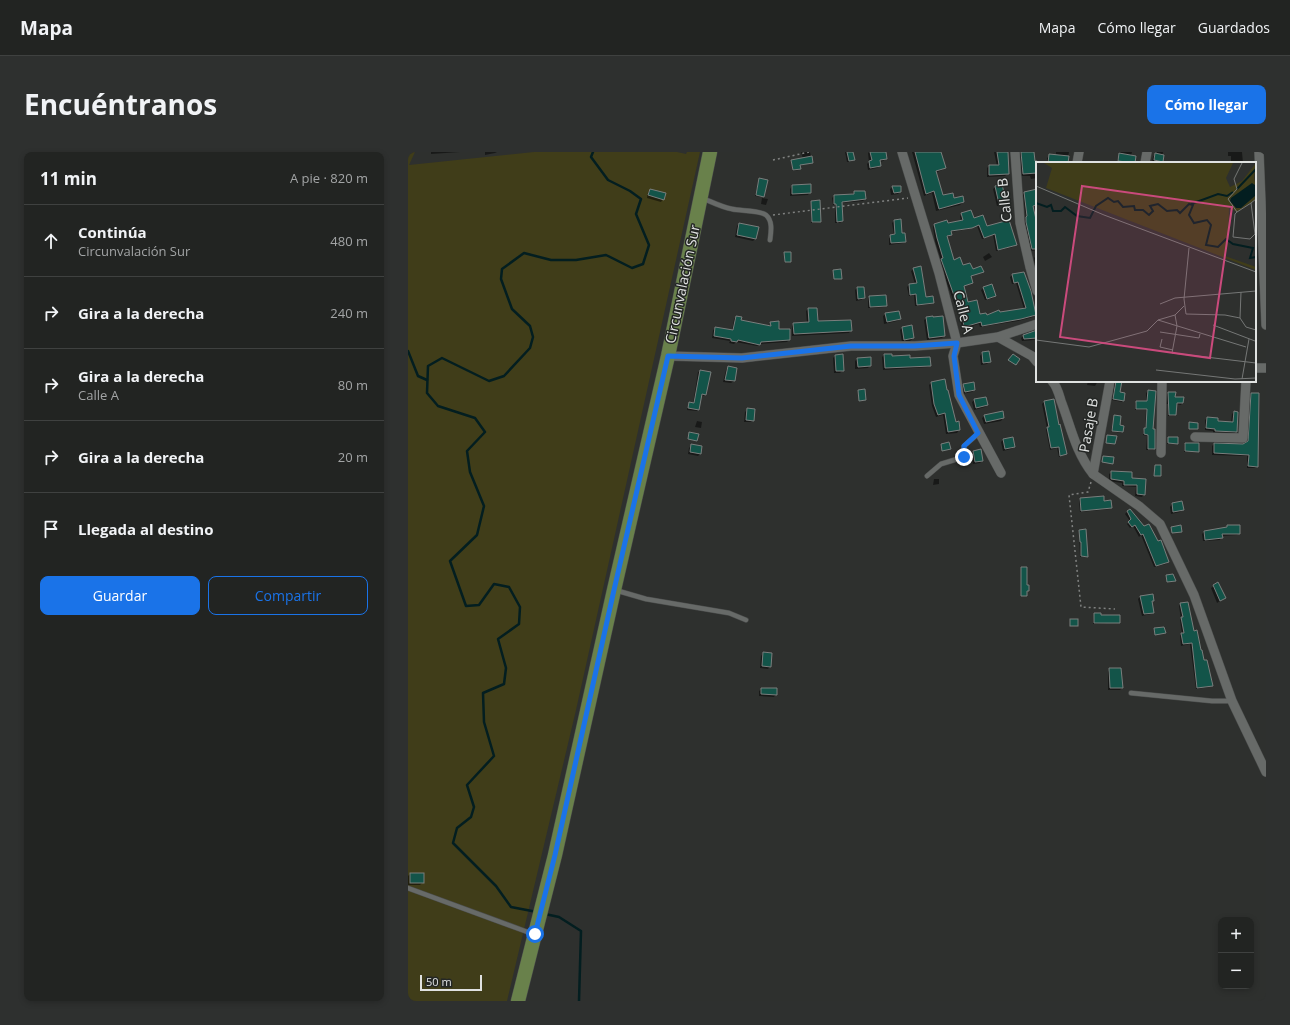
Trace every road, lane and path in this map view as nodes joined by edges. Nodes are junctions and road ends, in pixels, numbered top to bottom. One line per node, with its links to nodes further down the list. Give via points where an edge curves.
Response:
1 (710, 152): 12 (main road, Circunvalación Sur)
2 (809, 152): 8 (path)
3 (902, 152): 13 (street, Calle A)
4 (1015, 152): 16 (street, Calle B, via 1020,223)
5 (1079, 152): 9 (street)
6 (1147, 152): 10 (street)
7 (1259, 152): 11 (street)
8 (773, 160)
9 (1077, 162)
10 (1145, 162)
11 (1258, 178): 18 (street)
12 (700, 197): 14 (lane, via 731,209); 21 (main road, Circunvalación Sur)
13 (916, 197): 14 (path); 20 (street, Calle A)
14 (766, 216): 15 (lane, via 770,222)
15 (770, 240)
16 (1036, 288)
17 (1036, 324): 19 (street)
18 (1266, 325)
19 (998, 337): 20 (street); 22 (street)
20 (957, 343): 21 (street, via 851,346 742,358); 27 (street, Calle A, via 954,356 959,395)
21 (668, 356): 33 (main road, Circunvalación Sur)
22 (1036, 361)
23 (1055, 382): 31 (street, via 1077,449)
24 (1110, 382): 31 (street, Pasaje B)
25 (1162, 382): 29 (street)
26 (1246, 382): 28 (street, via 1243,438)
27 (978, 433): 30 (street, Calle A); 32 (lane, via 964,446 964,457 941,464)
28 (1195, 437)
29 (1161, 453)
30 (1001, 473)
31 (1093, 474): 34 (path, via 1088,492 1069,495 1081,607); 37 (street, via 1160,524 1194,595)
32 (927, 476)
33 (614, 590): 35 (lane, via 729,613); 40 (main road, Circunvalación Sur, via 555,855)
34 (1115, 609)
35 (746, 620)
36 (1131, 692): 37 (lane)
37 (1232, 701): 38 (street)
38 (1266, 772)
39 (408, 888): 40 (lane)
40 (536, 928): 41 (main road, Circunvalación Sur)
41 (518, 1001)

